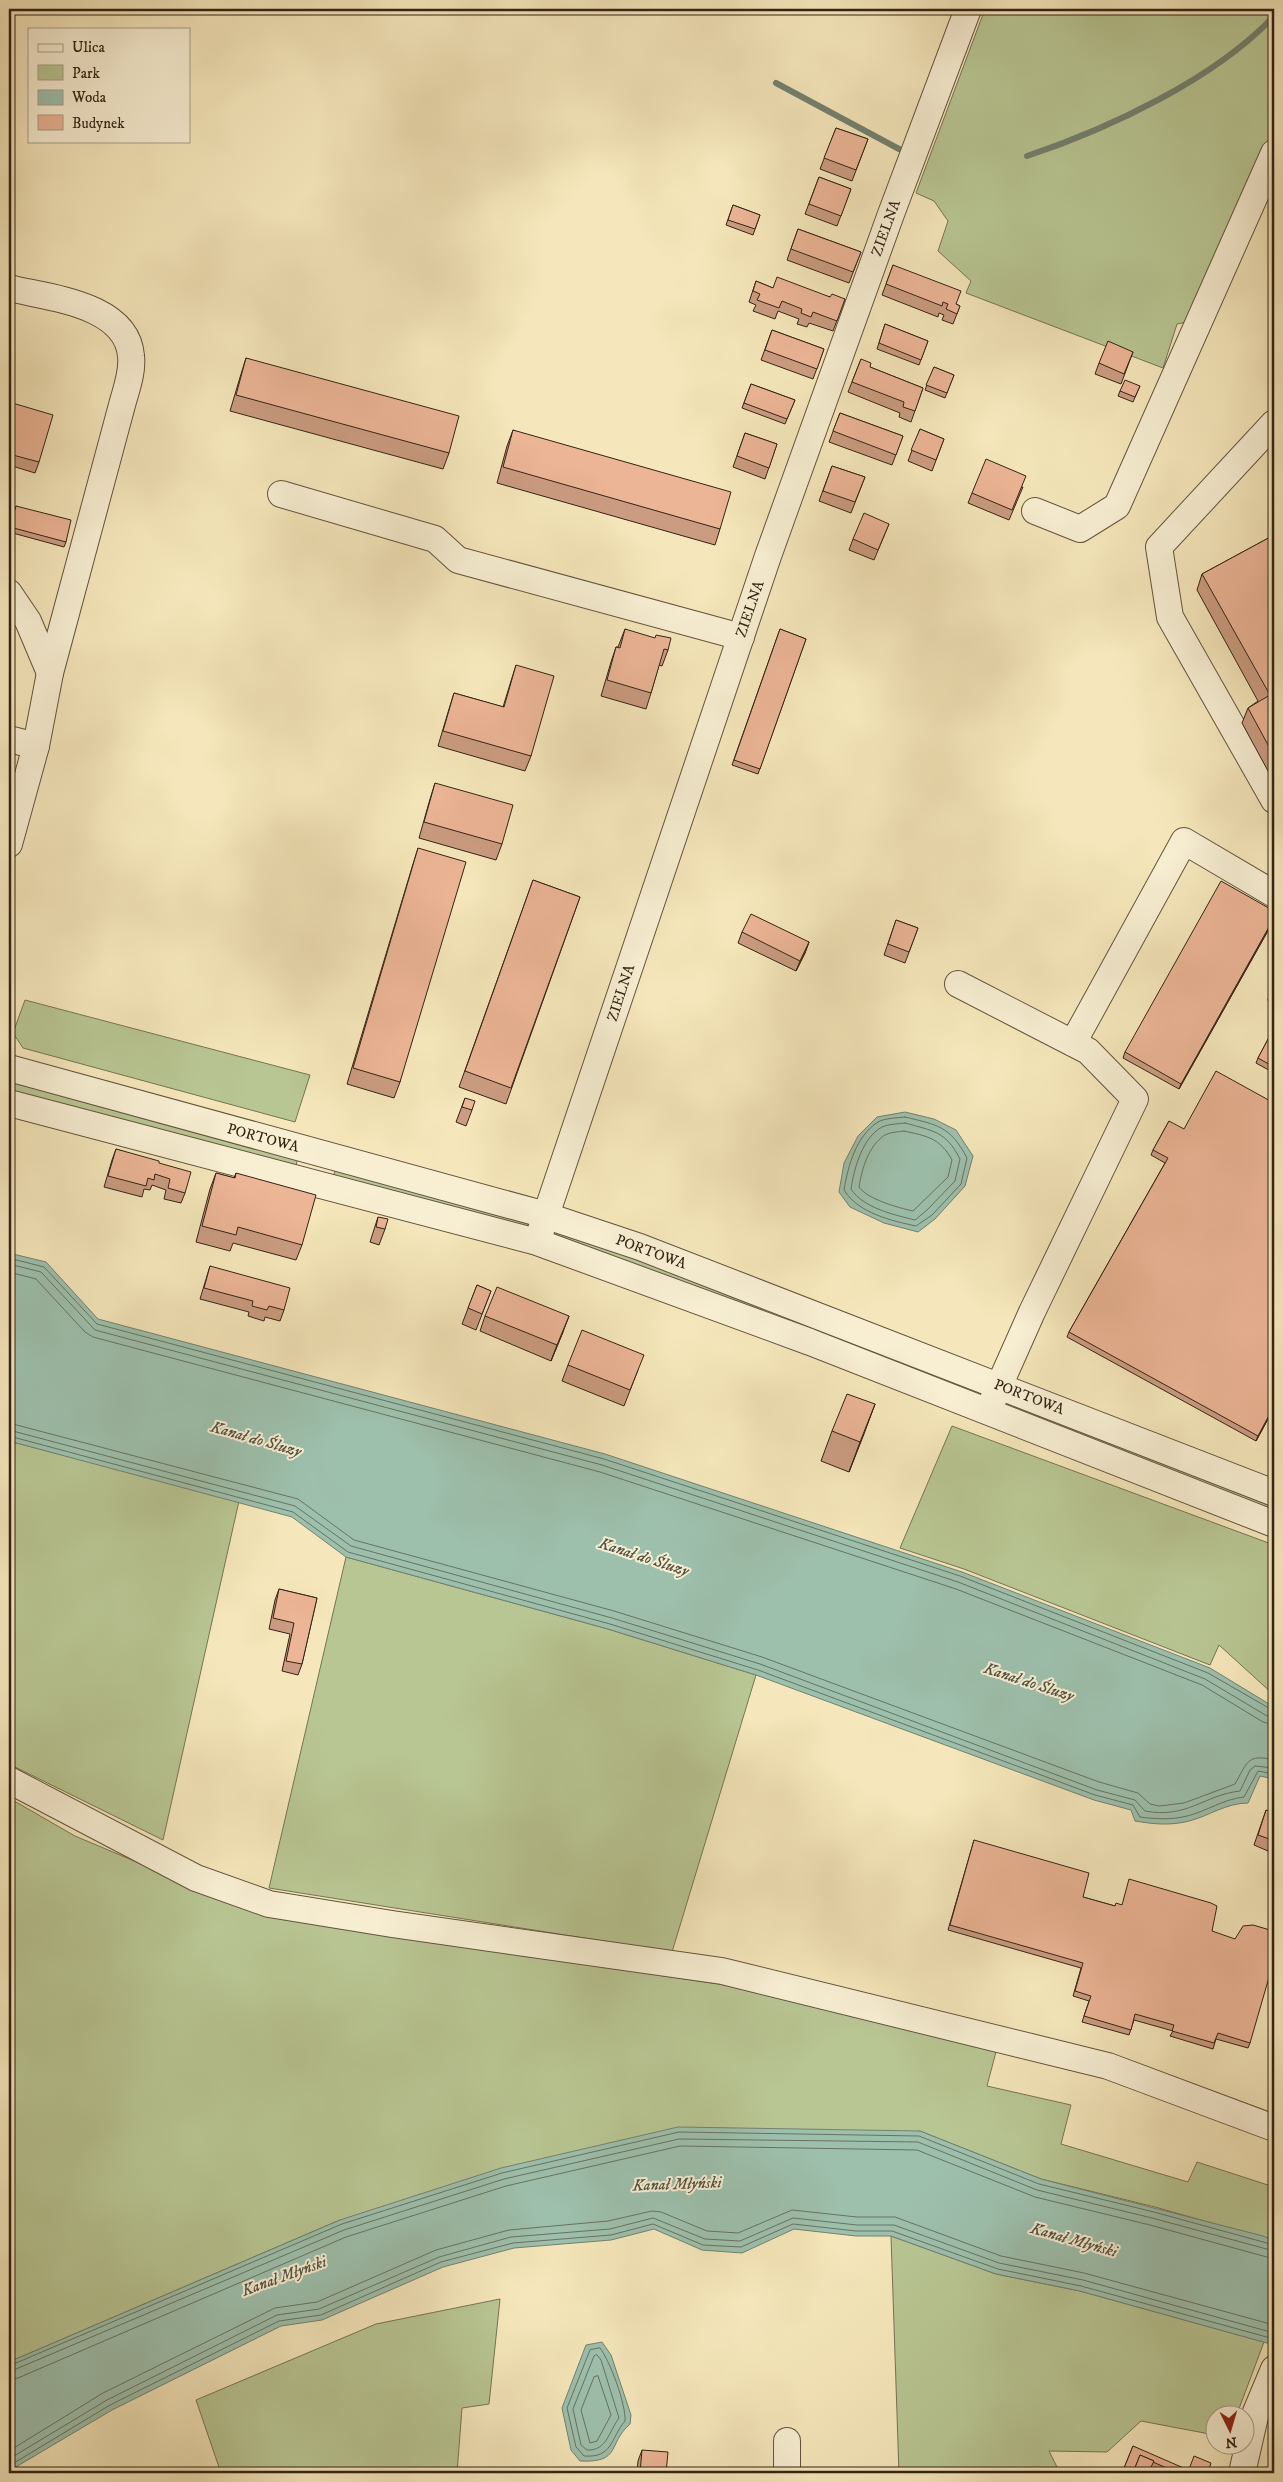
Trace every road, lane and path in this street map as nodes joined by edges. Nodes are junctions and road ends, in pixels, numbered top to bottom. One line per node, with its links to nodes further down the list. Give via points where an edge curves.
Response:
1 (968, 9): 8 (street, ZIELNA, via 891,214)
2 (1274, 153): 6 (street, via 1118,506 1080,529)
3 (9, 288): 9 (street, via 91,308 106,316 124,334 131,356 122,405)
4 (1274, 423): 12 (street, via 1159,547 1170,618)
5 (281, 494): 8 (street, via 435,539 458,560)
6 (1036, 512)
7 (9, 593): 9 (street, via 28,621)
8 (741, 637): 21 (street, ZIELNA)
9 (50, 674): 11 (street)
10 (9, 739): 11 (street)
11 (36, 746): 13 (street)
12 (1274, 800)
13 (9, 844)
14 (1274, 894): 16 (street, via 1184,841)
15 (958, 984): 16 (street)
16 (1073, 1043): 23 (street, via 1088,1051 1135,1099)
17 (9, 1068): 19 (street, PORTOWA)
18 (9, 1103): 20 (street, PORTOWA)
19 (321, 1154): 20 (street); 21 (street, PORTOWA)
20 (313, 1183): 22 (street, PORTOWA)
21 (546, 1215): 22 (street, ZIELNA); 23 (street, PORTOWA, via 640,1247)
22 (538, 1242): 24 (street, PORTOWA)
23 (999, 1385): 24 (street); 25 (street, PORTOWA)
24 (988, 1410): 26 (street, PORTOWA)
25 (1274, 1493)
26 (1274, 1524)
27 (9, 1780): 28 (street, via 196,1878 269,1904 722,1971 1108,2066)
28 (1274, 2128)
29 (1274, 2369): 32 (street, via 1256,2412)
30 (787, 2442): 31 (street)
31 (787, 2473)
32 (1242, 2473)

